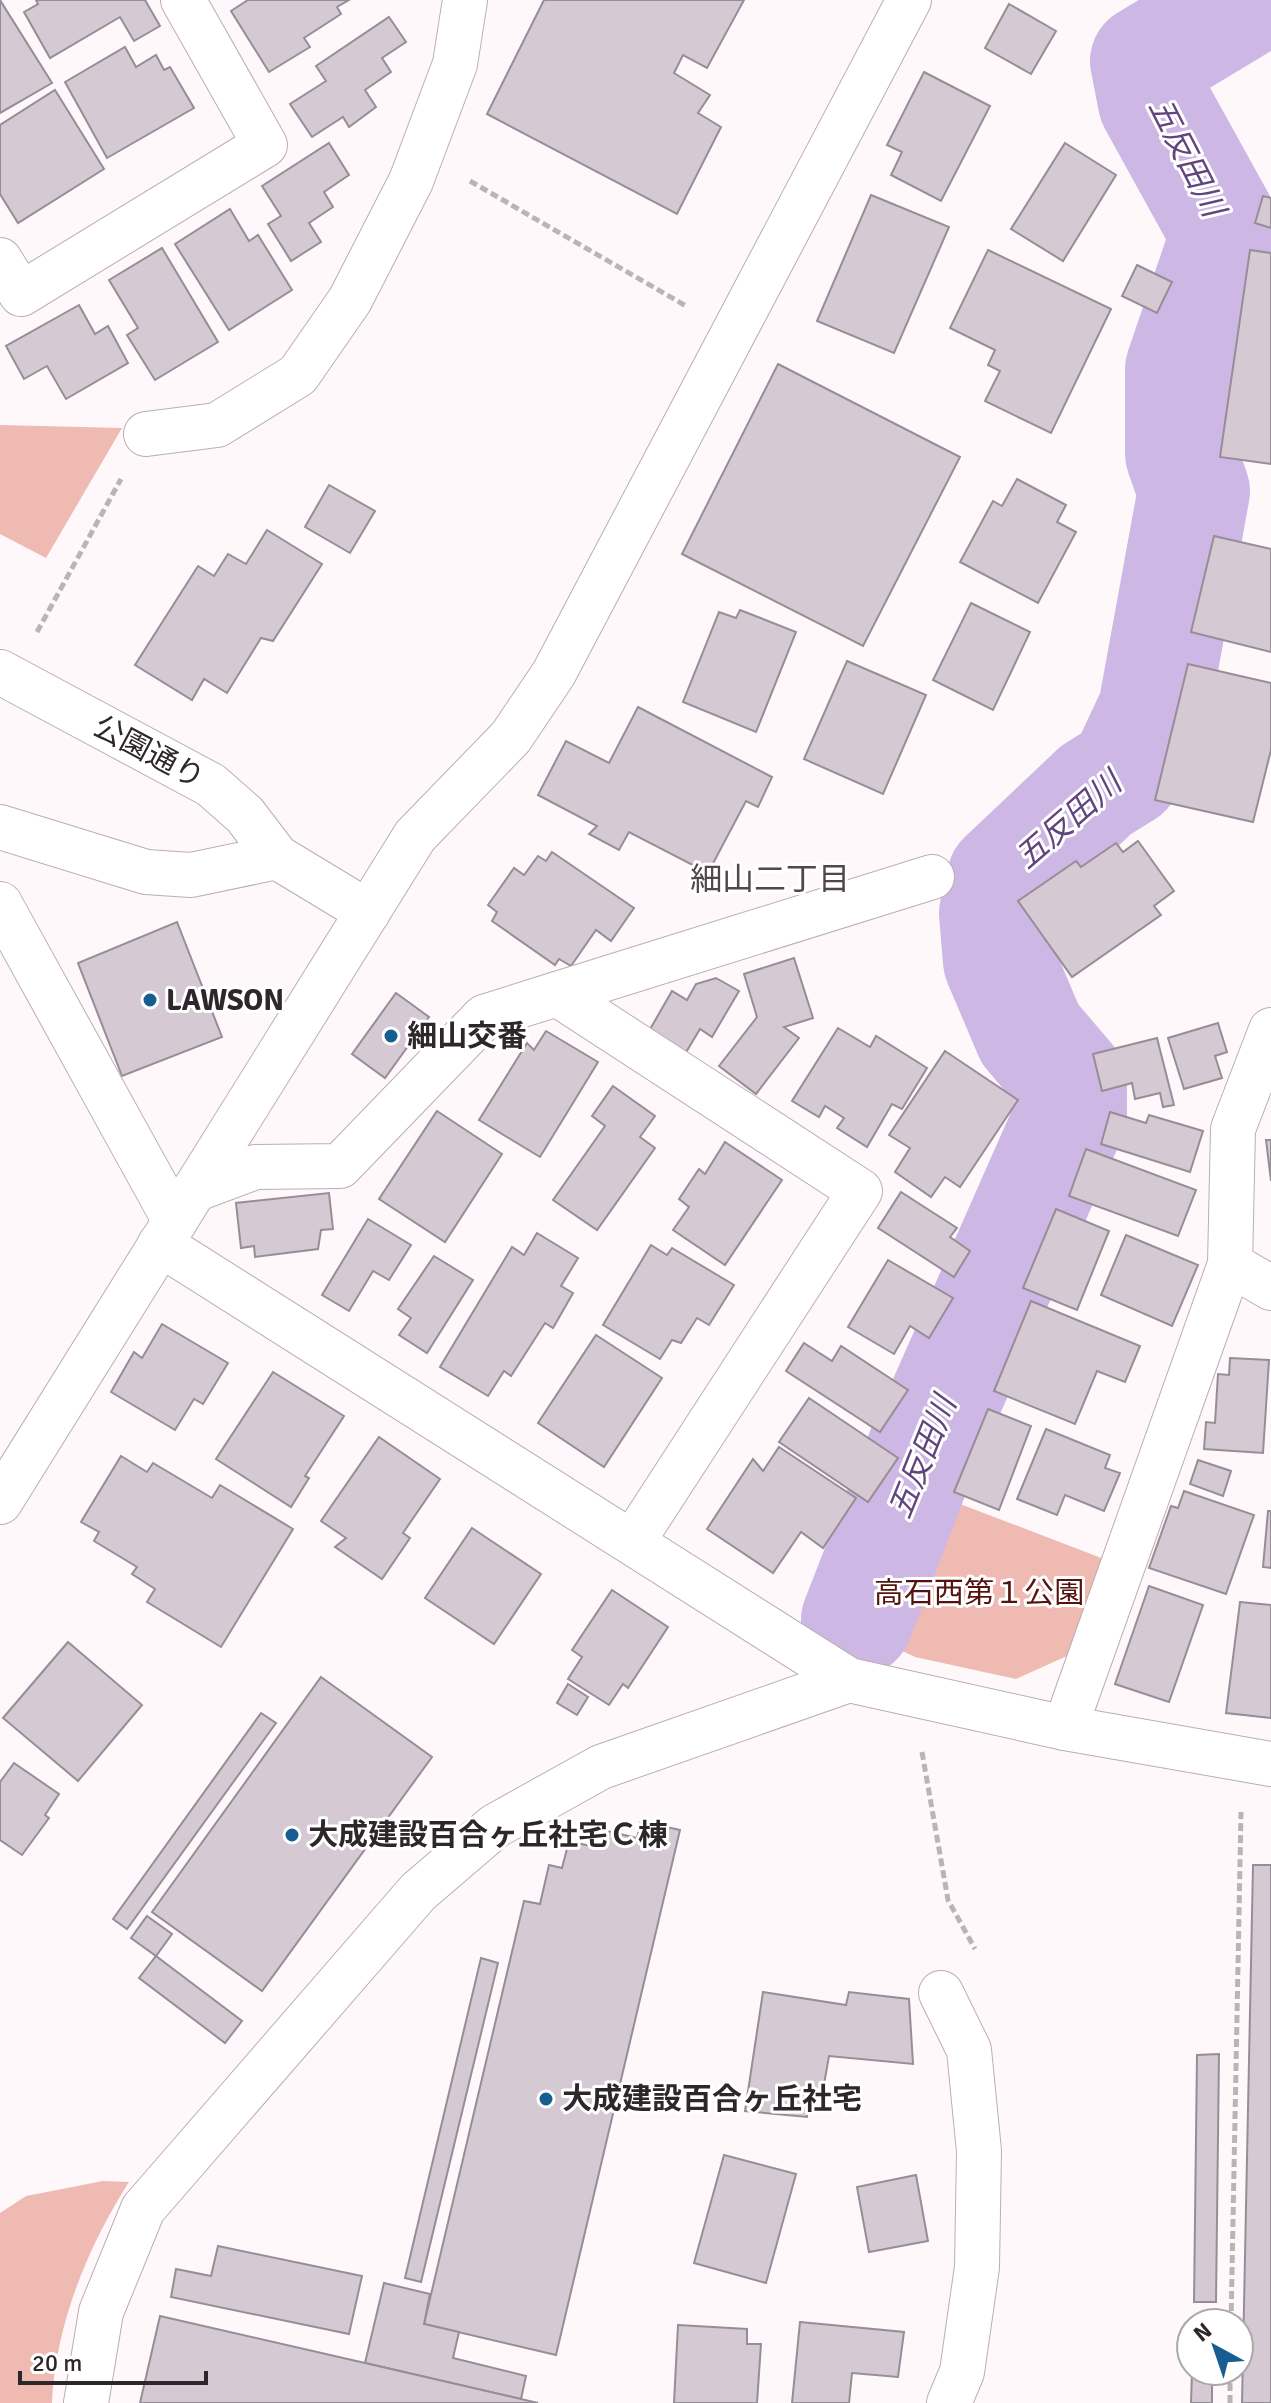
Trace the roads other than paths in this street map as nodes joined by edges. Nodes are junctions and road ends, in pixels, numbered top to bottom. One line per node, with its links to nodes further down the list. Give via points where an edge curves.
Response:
1 (183, 0): 4 (street, via 265,145 21,294)
2 (465, 0): 5 (street, via 455,64 411,181 350,300 298,375 217,425)
3 (909, 0): 11 (street, via 554,673 511,737 415,836)
4 (0, 260)
5 (146, 434)
6 (6, 675): 8 (street, 公園通り, via 211,785 245,815)
7 (0, 827): 8 (street, via 146,872 191,875)
8 (277, 857): 11 (street)
9 (932, 877): 12 (street)
10 (0, 904): 14 (street)
11 (368, 912): 14 (street)
12 (557, 994): 14 (street, via 484,1017 340,1166 255,1167); 18 (street, via 860,1191)
13 (1271, 1030): 15 (street, via 1233,1129)
14 (176, 1218): 17 (street); 18 (street)
15 (1230, 1264): 16 (street); 20 (street)
16 (1271, 1288)
17 (0, 1502)
18 (633, 1541): 19 (street)
19 (849, 1680): 20 (street); 23 (street, via 601,1767 495,1826 418,1892 143,2209 101,2312)
20 (1065, 1728): 21 (street)
21 (1256, 1762)
22 (941, 1993): 24 (street, via 969,2050 979,2151 977,2267 962,2372)
23 (86, 2403)
24 (949, 2403)

